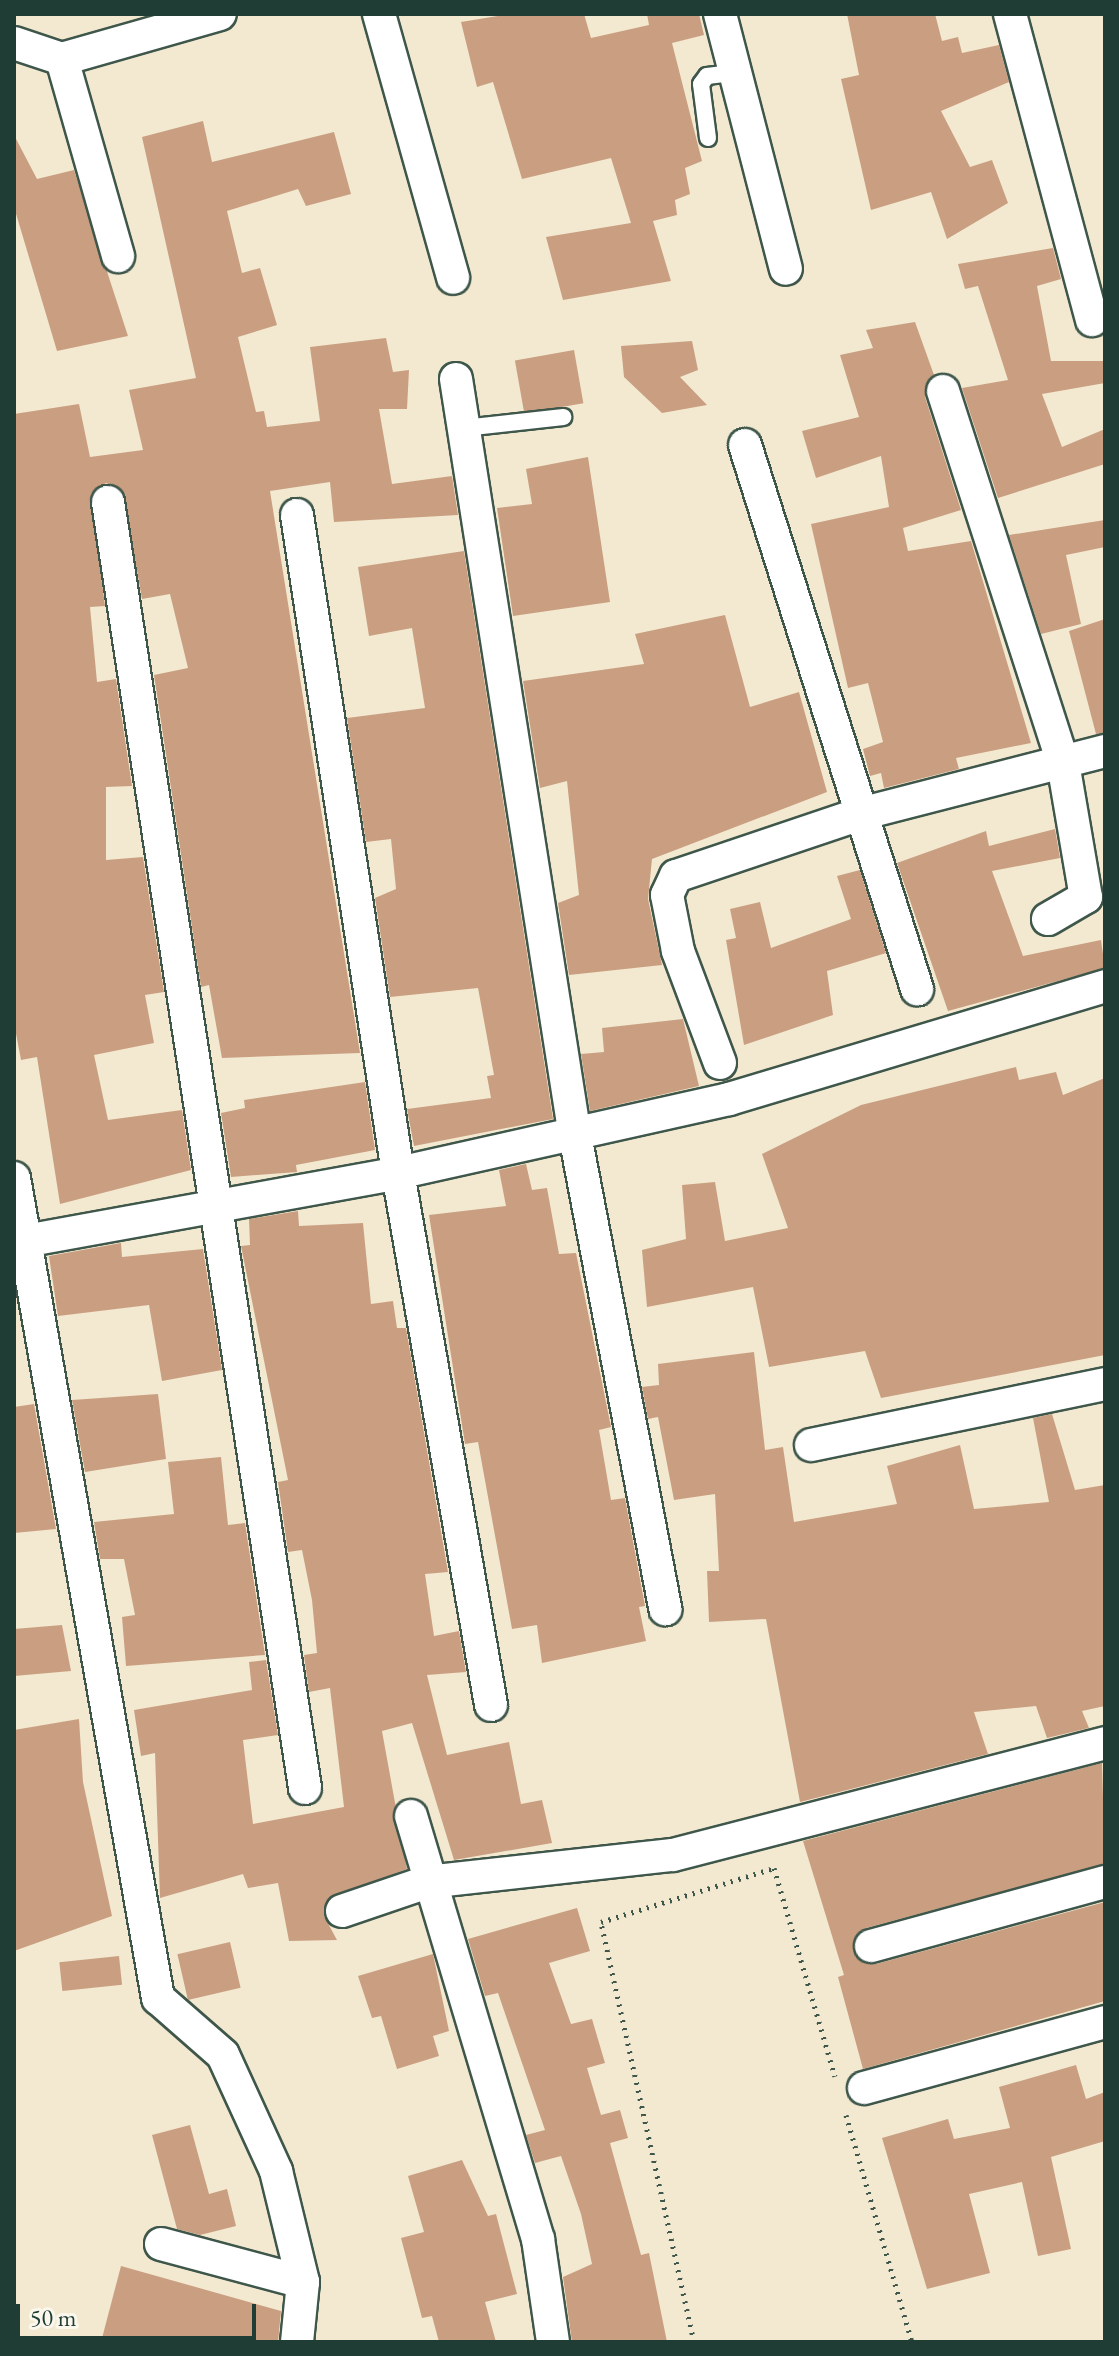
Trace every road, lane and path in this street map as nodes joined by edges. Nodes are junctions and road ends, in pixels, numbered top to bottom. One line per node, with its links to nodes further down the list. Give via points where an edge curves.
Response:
1 (220, 14): 6 (street)
2 (379, 14): 11 (street)
3 (720, 14): 7 (street)
4 (1010, 14): 12 (street)
5 (14, 43): 6 (street)
6 (62, 59): 9 (street)
7 (732, 73): 8 (lane, via 707,76 701,84); 10 (street)
8 (708, 138)
9 (118, 256)
10 (786, 269)
11 (453, 278)
12 (1092, 320)
13 (456, 379): 16 (street)
14 (943, 391): 21 (street)
15 (563, 417): 16 (lane)
16 (464, 428): 27 (street)
17 (745, 445): 22 (street)
18 (108, 502): 30 (street)
19 (297, 515): 28 (street)
20 (1105, 751): 21 (street)
21 (1063, 763): 22 (street); 23 (street, via 1092,910)
22 (860, 814): 25 (street); 26 (street, via 676,876 667,895 678,951)
23 (1048, 919)
24 (1105, 986): 27 (street, via 729,1099)
25 (917, 989)
26 (720, 1063)
27 (574, 1130): 28 (street); 34 (street)
28 (398, 1173): 30 (street); 35 (street)
29 (14, 1178): 31 (street)
30 (215, 1206): 31 (street); 37 (street)
31 (19, 1242): 46 (street, via 158,1998 223,2055 276,2171)
32 (1105, 1384): 33 (street)
33 (811, 1445)
34 (665, 1609)
35 (491, 1705)
36 (1105, 1743): 39 (street, via 673,1855)
37 (305, 1788)
38 (411, 1816): 39 (street)
39 (427, 1882): 41 (street); 48 (street, via 538,2239)
40 (1105, 1882): 42 (street)
41 (342, 1911)
42 (871, 1946)
43 (1105, 2022): 44 (street)
44 (852, 2092): 49 (path, via 774,1868 601,1922); 50 (path)
45 (161, 2244): 46 (street)
46 (303, 2282): 47 (street)
47 (297, 2342)
48 (553, 2342)
49 (694, 2342)
50 (912, 2342)

